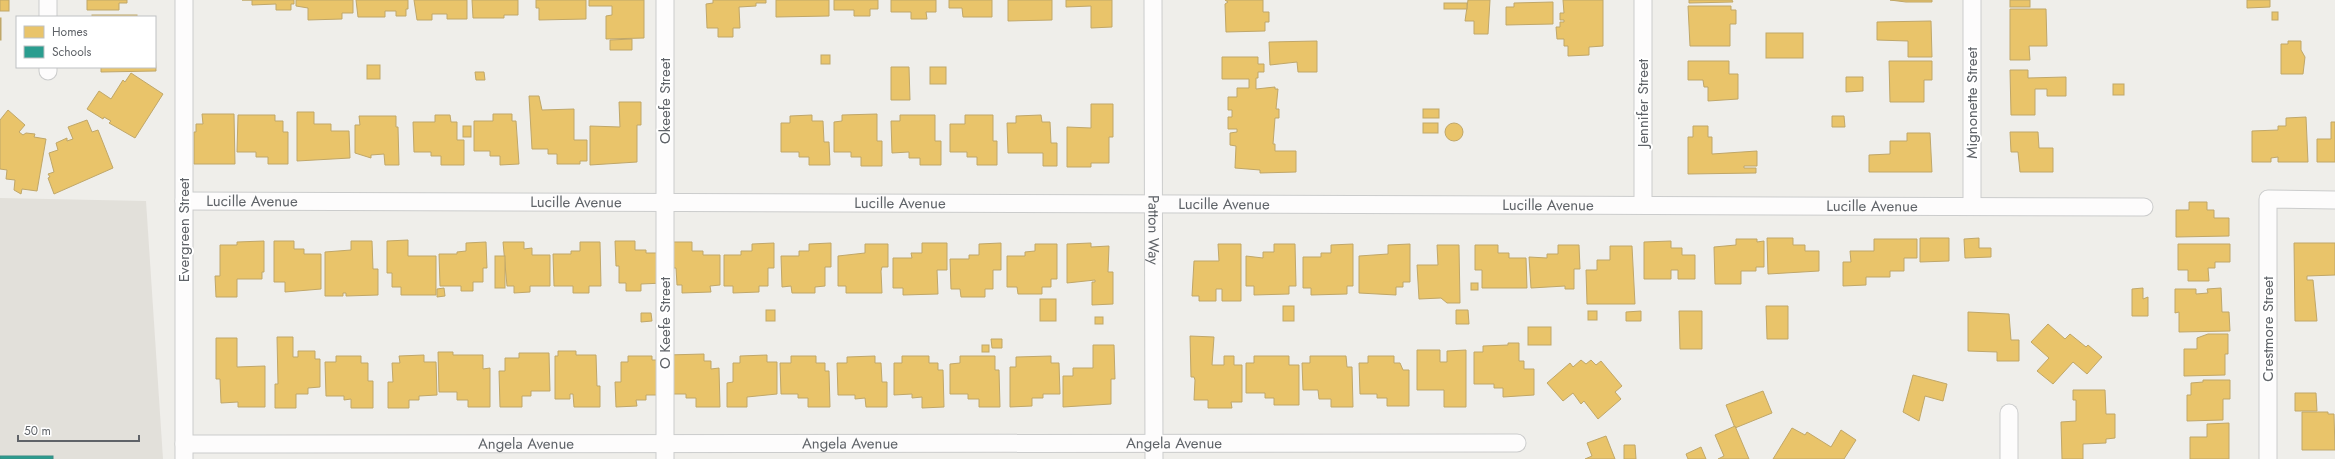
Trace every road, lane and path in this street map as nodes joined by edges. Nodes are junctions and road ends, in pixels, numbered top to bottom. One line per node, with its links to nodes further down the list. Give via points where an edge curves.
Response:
1 (48, 0): 7 (street)
2 (184, 0): 9 (street, Evergreen Street)
3 (665, 0): 10 (street, Okeefe Street)
4 (1154, 0): 11 (street, Patton Way)
5 (1643, 0): 12 (street, Jennifer Street)
6 (1972, 0): 13 (street, Mignonette Street)
7 (48, 16)
8 (2335, 200): 21 (street, Crestmore Street, via 2268,199)
9 (184, 201): 10 (street, Lucille Avenue); 18 (street, Evergreen Street)
10 (665, 203): 11 (street, Lucille Avenue); 19 (street, O Keefe Street)
11 (1154, 204): 12 (street, Lucille Avenue); 17 (street, Patton Way)
12 (1642, 205): 13 (street, Lucille Avenue)
13 (1972, 206): 14 (street, Lucille Avenue)
14 (2144, 207)
15 (2009, 413): 20 (street)
16 (1517, 443): 17 (street, Angela Avenue)
17 (1154, 451): 19 (street, Angela Avenue)
18 (184, 452): 19 (street, Angela Avenue)
19 (665, 452)
20 (2009, 459)
21 (2268, 459)

